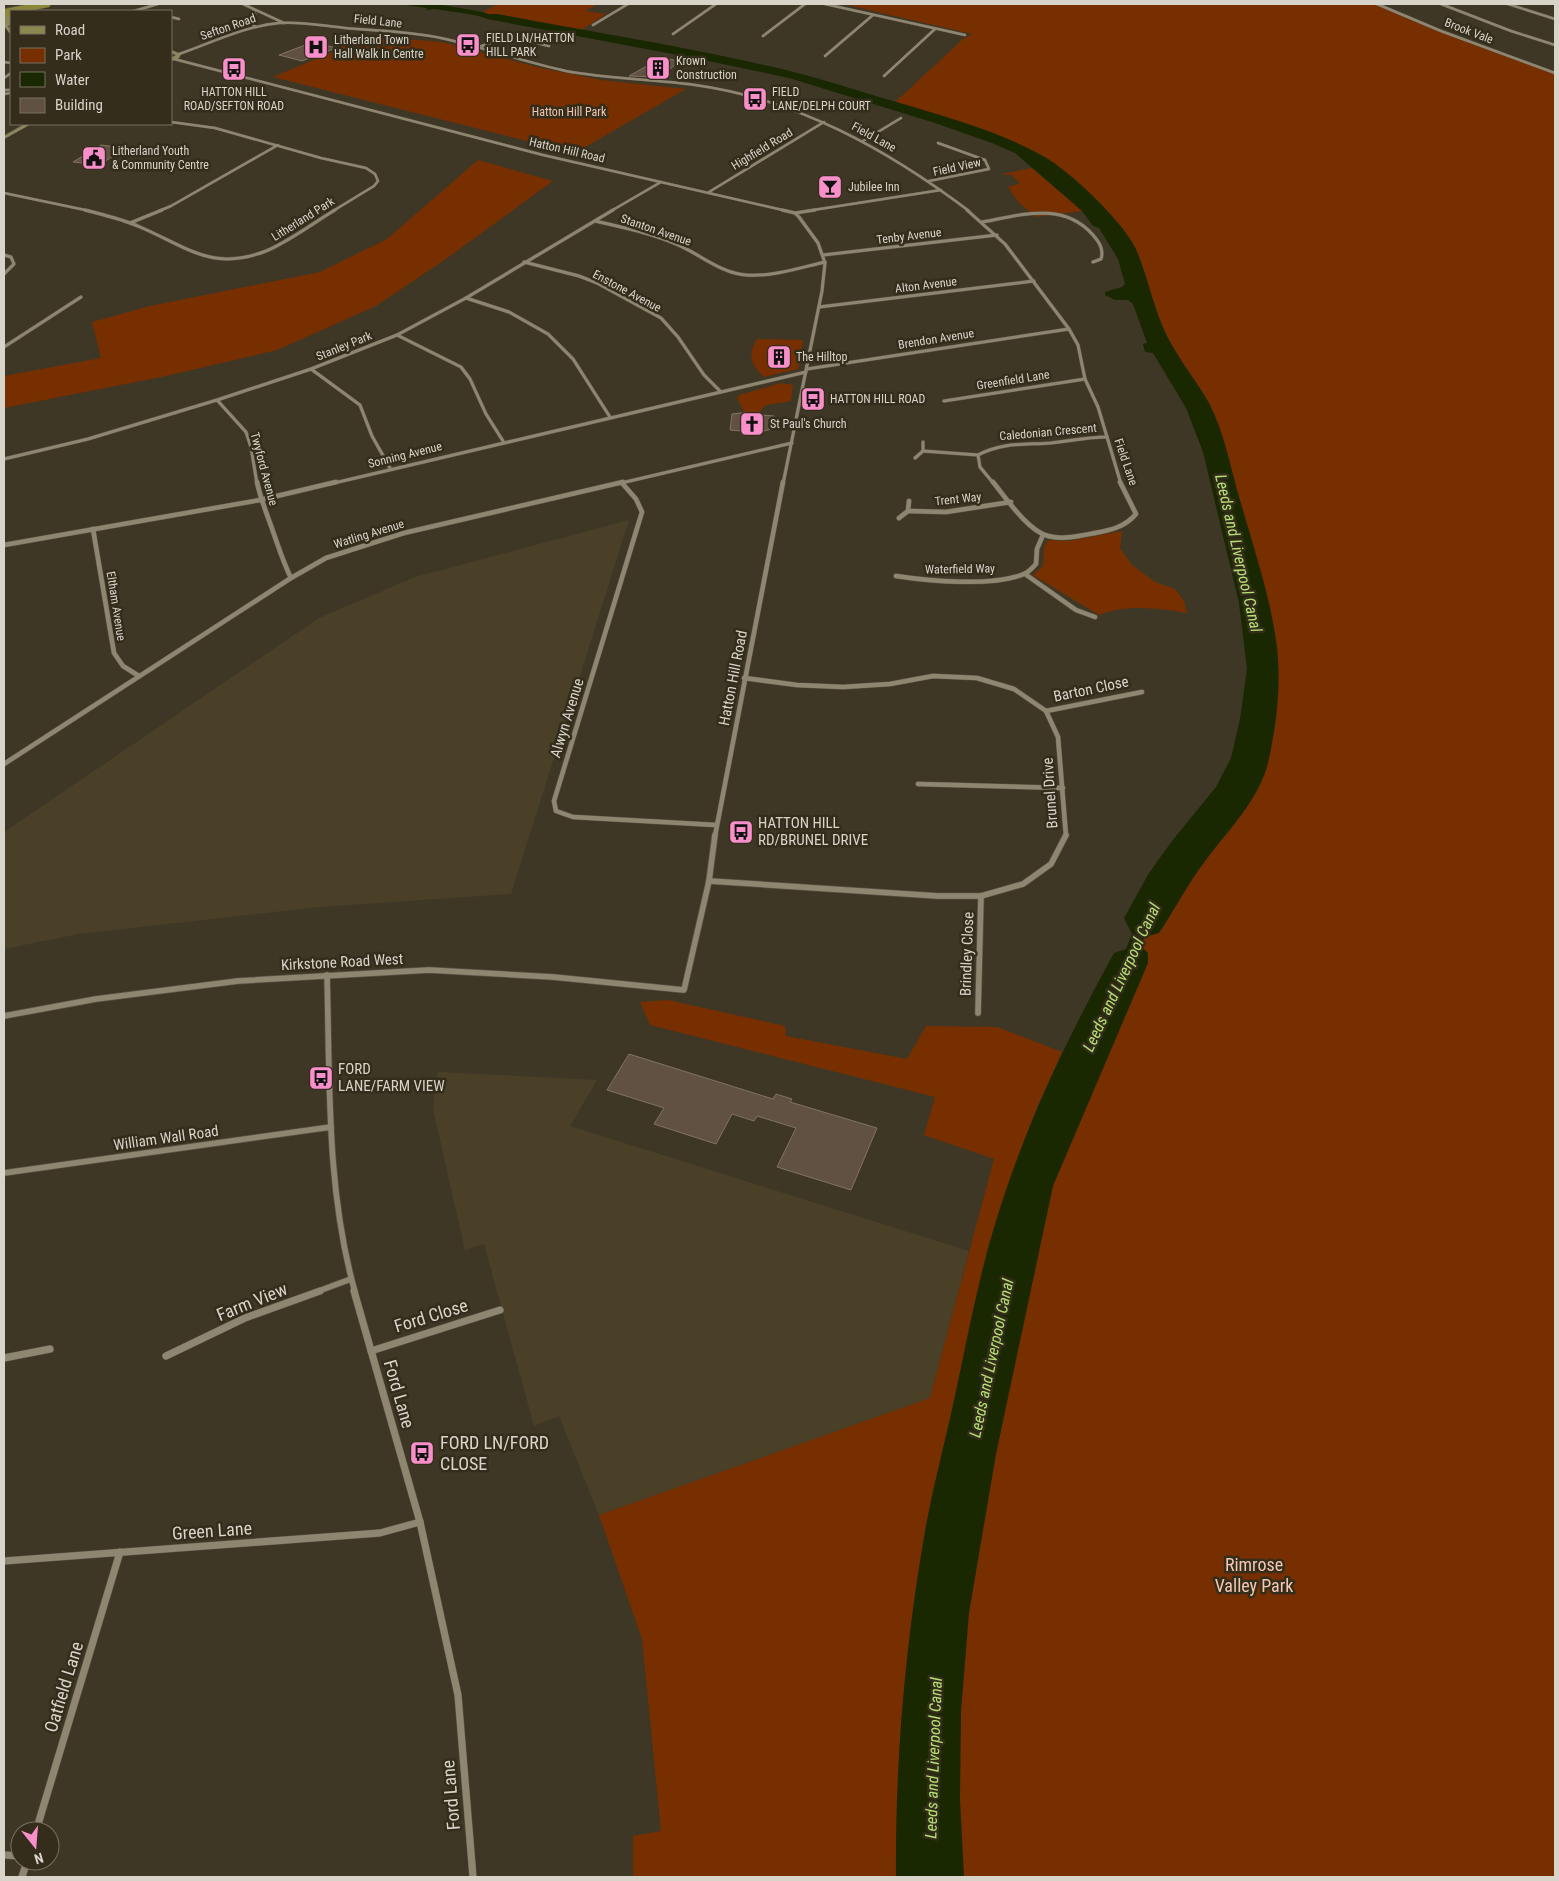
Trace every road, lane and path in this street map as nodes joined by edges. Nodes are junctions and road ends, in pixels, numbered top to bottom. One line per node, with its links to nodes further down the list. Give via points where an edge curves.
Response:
1 (45, 4): 14 (highway)
2 (158, 4): 12 (street)
3 (243, 4): 13 (street)
4 (628, 4): 24 (street)
5 (716, 4): 29 (street)
6 (805, 4): 31 (street)
7 (825, 4): 18 (street)
8 (1377, 4): 40 (street, Brook Vale)
9 (1441, 4): 33 (street)
10 (1508, 4): 21 (street)
11 (59, 6): 15 (highway)
12 (142, 9): 16 (street); 17 (street)
13 (253, 9): 23 (street); 25 (street, via 253,25)
14 (18, 10)
15 (44, 10)
16 (138, 10)
17 (146, 10)
18 (873, 15): 26 (street); 38 (street)
19 (172, 17): 20 (street)
20 (179, 19)
21 (1555, 19)
22 (10, 21): 27 (main road, via 6,26)
23 (284, 23): 25 (street, Sefton Road); 35 (street, Field Lane, via 438,37)
24 (593, 25)
25 (256, 27): 37 (street, Sefton Road)
26 (935, 29): 30 (street); 41 (street)
27 (10, 32)
28 (499, 34): 32 (street)
29 (673, 34)
30 (965, 35)
31 (763, 36)
32 (507, 37): 34 (street); 35 (street)
33 (1555, 45)
34 (549, 46)
35 (478, 47): 44 (street, Field Lane, via 528,63 568,71 738,93 788,107)
36 (172, 51): 37 (main road)
37 (179, 54): 39 (main road)
38 (825, 56)
39 (173, 59): 51 (street, Hatton Hill Road, via 543,156)
40 (1555, 73)
41 (884, 76)
42 (902, 118): 47 (street)
43 (172, 122): 49 (street, Litherland Park, via 216,128)
44 (824, 122): 47 (street, Field Lane); 53 (street, Highfield Road)
45 (26, 125): 46 (main road)
46 (4, 138)
47 (863, 142): 50 (street, Field Lane)
48 (938, 143): 50 (street, Field View, via 985,160 989,169)
49 (279, 145): 58 (street, via 171,206); 58 (street, Litherland Park, via 366,168 375,174 378,181 273,248 242,258 206,257)
50 (929, 181): 52 (street, Field Lane)
51 (662, 182): 53 (street, Hatton Hill Road); 56 (street, Stanley Park)
52 (941, 190): 55 (street); 57 (street, Field Lane)
53 (709, 192): 55 (street, Hatton Hill Road)
54 (4, 193): 58 (street, Litherland Park)
55 (795, 213): 60 (street, Hatton Hill Road, via 809,228)
56 (595, 221): 62 (street, Stanley Park); 63 (street, Stanton Avenue, via 676,244 737,274 769,274)
57 (982, 222): 59 (street, Field Lane); 64 (street, via 1043,213 1069,216 1083,223 1102,245 1104,253 1101,259)
58 (130, 223)
59 (997, 235): 60 (street, Tenby Avenue); 66 (street, Field Lane)
60 (823, 255): 63 (street, Hatton Hill Road)
61 (4, 256): 65 (street, via 11,257 14,264)
62 (524, 262): 68 (street, Stanley Park); 76 (street, Enstone Avenue, via 597,284 661,318)
63 (825, 262): 69 (street, Hatton Hill Road)
64 (1093, 262)
65 (4, 274)
66 (1034, 281): 69 (street, Alton Avenue); 70 (street, Field Lane)
67 (81, 297): 72 (street)
68 (466, 298): 71 (street, Stanley Park); 79 (street, via 529,321 553,338 580,368)
69 (819, 307): 74 (street, Hatton Hill Road)
70 (1069, 329): 74 (street, Brendon Avenue); 75 (street, Field Lane, via 1078,345)
71 (397, 335): 73 (street, Stanley Park); 81 (street, via 461,367)
72 (4, 346)
73 (311, 369): 77 (street, Stanley Park); 88 (street, via 360,405)
74 (806, 370): 76 (street, Sonning Avenue); 83 (street, Hatton Hill Road)
75 (1085, 379): 78 (street, Greenfield Lane); 80 (street, Field Lane)
76 (720, 391): 79 (street, Sonning Avenue)
77 (217, 400): 86 (street, Stanley Park, via 88,439); 90 (street, Twyford Avenue, via 246,432)
78 (944, 401)
79 (610, 417): 81 (street, Sonning Avenue)
80 (1107, 437): 85 (street, Caledonian Crescent, via 1005,444 988,448); 96 (street, Field Lane, via 1120,482 1136,514 1130,523 1112,530 1076,536)
81 (503, 441): 88 (street, Sonning Avenue)
82 (923, 442): 84 (street)
83 (792, 443): 89 (street, Watling Avenue); 103 (street, Hatton Hill Road)
84 (923, 451): 85 (street); 87 (street)
85 (978, 455): 92 (street, via 980,467)
86 (4, 458)
87 (915, 458)
88 (390, 468): 90 (street, Sonning Avenue)
89 (622, 483): 100 (street, Watling Avenue, via 404,533 326,558); 109 (street, Alwyn Avenue, via 642,512 554,801 556,811 573,817)
90 (260, 500): 95 (street, Sonning Avenue); 100 (street, Twyford Avenue)
91 (909, 500): 93 (street)
92 (1011, 502): 93 (street, Trent Way, via 930,512); 96 (street, via 1030,527)
93 (908, 511): 94 (street)
94 (900, 518)
95 (93, 529): 97 (street, Sonning Avenue); 102 (street, Eltham Avenue, via 114,653 123,666)
96 (1043, 535): 98 (street, via 1037,549 1036,564)
97 (4, 546)
98 (1025, 574): 99 (street, Waterfield Way, via 972,580 917,580); 101 (street, via 1076,610)
99 (896, 576)
100 (291, 578): 102 (street, Watling Avenue)
101 (1094, 618)
102 (139, 676): 106 (street, Watling Avenue)
103 (744, 678): 105 (street, via 843,687 890,684 933,676 977,678 1014,689); 109 (street, Hatton Hill Road)
104 (1142, 692): 105 (street, Barton Close)
105 (1046, 711): 108 (street, Brunel Drive, via 1058,738)
106 (4, 764)
107 (918, 784): 108 (street)
108 (1063, 788): 111 (street, Brunel Drive, via 1066,837 1051,864 1023,884)
109 (716, 825): 110 (street, Hatton Hill Road)
110 (709, 881): 111 (street, Brunel Drive); 113 (street, Hatton Hill Road)
111 (981, 896): 114 (street, Brindley Close)
112 (327, 975): 113 (street, Kirkstone Road West, via 428,970 553,977); 115 (street, Kirkstone Road West, via 228,982); 116 (street, Ford Lane)
113 (684, 990)
114 (978, 1013)
115 (4, 1016)
116 (331, 1127): 117 (street, William Wall Road); 118 (street, Ford Lane, via 336,1207)
117 (4, 1173)
118 (351, 1279): 121 (street, Ford Lane); 122 (street, Farm View, via 246,1318)
119 (500, 1310): 121 (street, Ford Close)
120 (50, 1349): 123 (street)
121 (371, 1351): 124 (street, Ford Lane)
122 (166, 1356)
123 (4, 1358)
124 (420, 1522): 125 (street, Green Lane, via 380,1533); 128 (street, Ford Lane, via 458,1695)
125 (120, 1552): 126 (street, Green Lane); 127 (street, Oatfield Lane)
126 (4, 1561)
127 (39, 1821)
128 (473, 1877)

